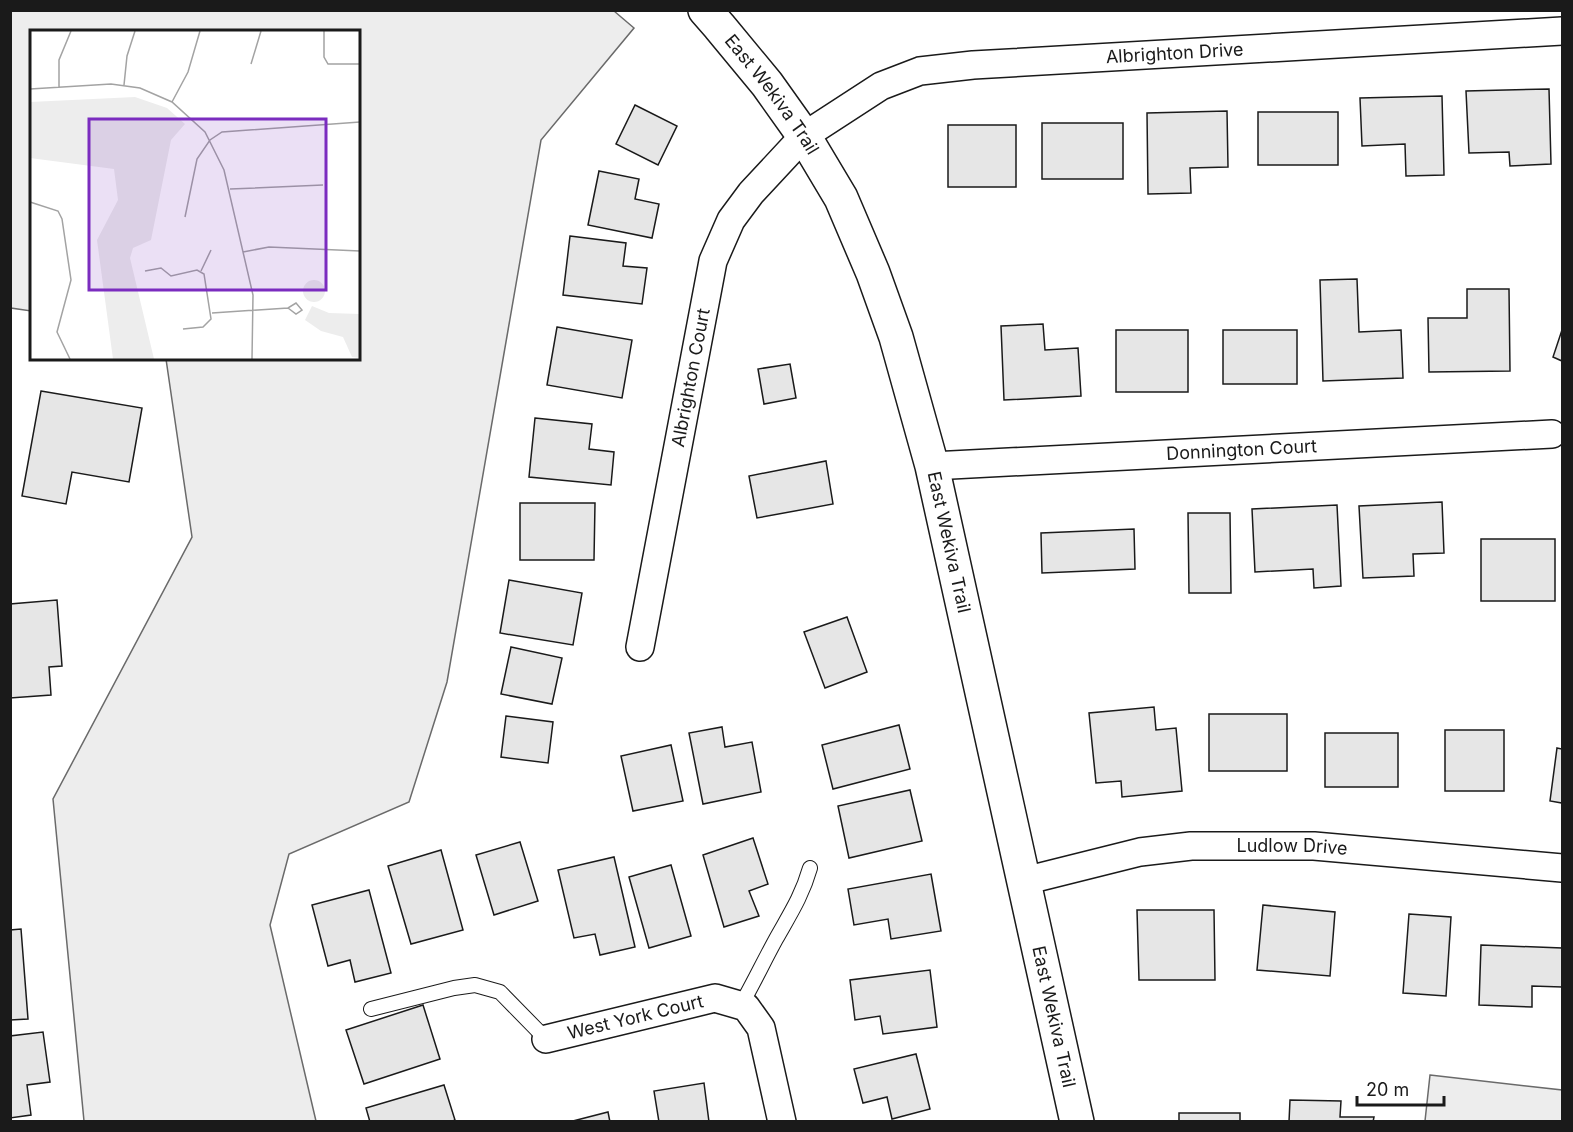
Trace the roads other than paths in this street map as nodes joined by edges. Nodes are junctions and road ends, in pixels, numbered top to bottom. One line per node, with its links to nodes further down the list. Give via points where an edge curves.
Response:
1 (705, 10): 3 (street, East Wekiva Trail, via 767,84)
2 (1563, 31): 3 (street, Albrighton Drive, via 920,71 881,86)
3 (804, 136): 5 (street, East Wekiva Trail, via 842,198 873,273 896,337); 6 (street, Albrighton Court, via 731,220 713,261)
4 (1552, 434): 5 (street, Donnington Court)
5 (932, 466): 9 (street, East Wekiva Trail)
6 (640, 647)
7 (810, 868): 10 (lane, via 796,905)
8 (1563, 868): 9 (street, Ludlow Drive, via 1314,846 1191,846 1140,852)
9 (1024, 881): 14 (street, East Wekiva Trail)
10 (741, 1005): 12 (street, West York Court, via 715,998); 13 (street, via 761,1028)
11 (371, 1009): 12 (lane, via 475,985 500,992)
12 (546, 1040)
13 (782, 1122)
14 (1077, 1122)

